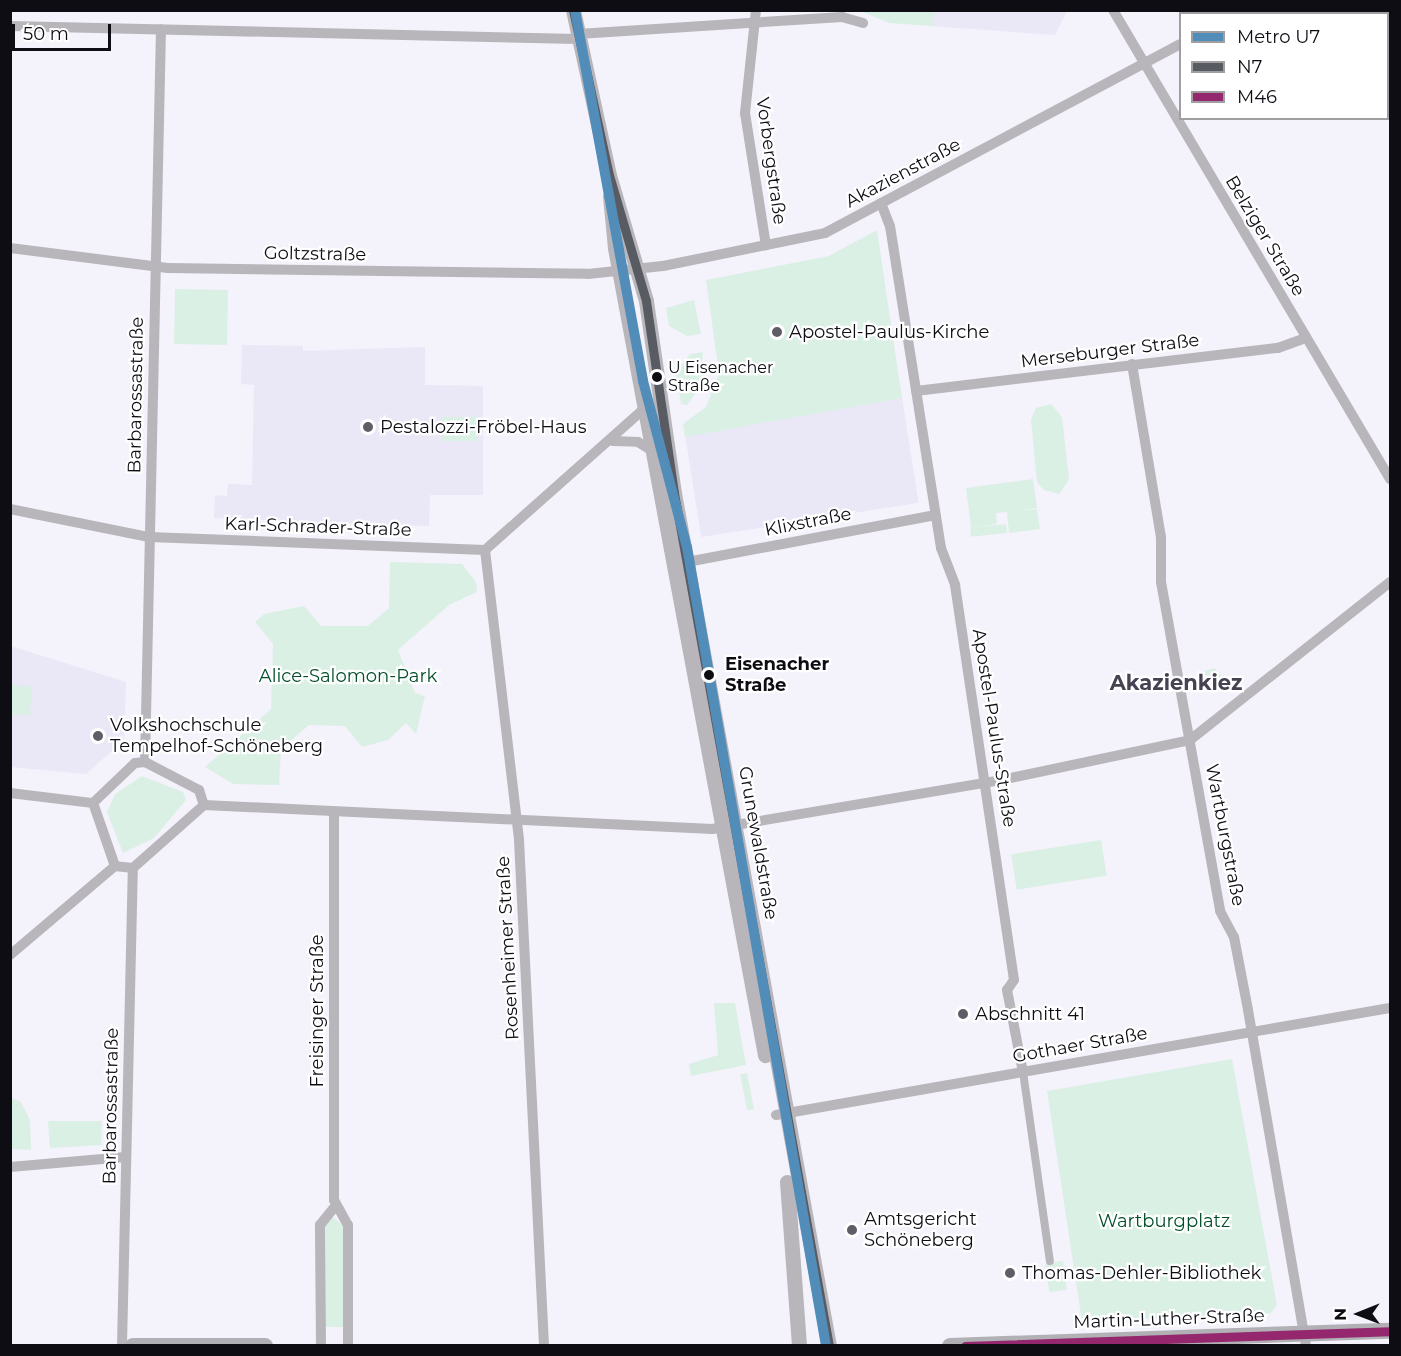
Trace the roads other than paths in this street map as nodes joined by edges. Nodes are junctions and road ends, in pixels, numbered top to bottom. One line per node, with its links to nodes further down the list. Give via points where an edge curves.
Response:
1 (573, 10): 8 (main road, Grunewaldstraße)
2 (756, 10): 6 (street, Vorbergstraße)
3 (1113, 10): 10 (street, Belziger Straße)
4 (863, 23): 6 (street, via 842,17)
5 (10, 26): 7 (street)
6 (752, 26): 8 (street); 13 (street, Vorbergstraße, via 745,113)
7 (161, 29): 8 (street); 15 (street, Barbarossastraße)
8 (578, 36): 11 (main road, Grunewaldstraße)
9 (1179, 45): 10 (street, Akazienstraße)
10 (1143, 63): 12 (street, Akazienstraße); 18 (street, Belziger Straße)
11 (609, 175): 16 (main road, Grunewaldstraße); 17 (main road, Grunewaldstraße)
12 (881, 203): 13 (street, Akazienstraße, via 825,233); 22 (street, Apostel-Paulus-Straße, via 890,226)
13 (766, 245): 16 (street, Akazienstraße)
14 (10, 248): 15 (street, Goltzstraße)
15 (155, 267): 17 (street, Goltzstraße); 29 (street, Barbarossastraße)
16 (639, 270): 17 (street, Akazienstraße); 19 (main road, Grunewaldstraße)
17 (620, 273): 20 (main road, Grunewaldstraße)
18 (1306, 338): 21 (street, Merseburger Straße, via 1278,348); 26 (street, Belziger Straße)
19 (655, 346): 20 (street); 31 (main road, Grunewaldstraße)
20 (636, 350): 23 (main road, Grunewaldstraße)
21 (1132, 364): 22 (street, Merseburger Straße); 33 (street, Wartburgstraße, via 1161,538 1161,582)
22 (916, 391): 28 (street, Apostel-Paulus-Straße)
23 (646, 407): 24 (street); 25 (main road, Grunewaldstraße)
24 (613, 441): 25 (street, via 639,442); 30 (street)
25 (656, 453): 42 (main road, Grunewaldstraße)
26 (1390, 479)
27 (10, 509): 29 (street, Karl-Schrader-Straße)
28 (936, 515): 31 (street, Klixstraße); 35 (street, Apostel-Paulus-Straße, via 955,585)
29 (149, 537): 30 (street, Karl-Schrader-Straße); 34 (street, Barbarossastraße)
30 (485, 550): 40 (street, Rosenheimer Straße)
31 (687, 562): 41 (main road, Grunewaldstraße)
32 (1390, 582): 33 (street)
33 (1190, 740): 35 (street); 47 (street, Wartburgstraße, via 1220,911 1234,937)
34 (145, 762): 37 (street, via 135,763); 38 (street, via 199,790)
35 (985, 783): 41 (street); 48 (street, Apostel-Paulus-Straße, via 1014,980 1007,990)
36 (10, 793): 37 (street)
37 (93, 802): 43 (street)
38 (204, 805): 39 (street); 44 (street)
39 (334, 813): 40 (street); 52 (street, Freisinger Straße)
40 (517, 821): 42 (street); 62 (street, Rosenheimer Straße)
41 (738, 827): 42 (street); 49 (main road, Grunewaldstraße)
42 (721, 828): 49 (main road, Grunewaldstraße)
43 (115, 866): 44 (street); 45 (street)
44 (134, 868): 50 (street, Barbarossastraße)
45 (10, 955)
46 (1390, 1008): 47 (street, Gothaer Straße)
47 (1252, 1032): 48 (street, Gothaer Straße); 55 (street, Wartburgstraße)
48 (1023, 1072): 49 (street, Gothaer Straße); 53 (street, Apostel-Paulus-Straße)
49 (781, 1114): 63 (main road, Grunewaldstraße, via 793,1222); 64 (main road, Grunewaldstraße)
50 (126, 1157): 51 (street); 57 (street, Barbarossastraße)
51 (12, 1165)
52 (334, 1208): 60 (street, Freisinger Straße, via 320,1225); 61 (street, Freisinger Straße, via 348,1225)
53 (1050, 1260)
54 (1390, 1331): 55 (main road, Martin-Luther-Straße)
55 (1305, 1340): 56 (main road, Martin-Luther-Straße)
56 (1068, 1343): 65 (main road, Martin-Luther-Straße)
57 (122, 1346)
58 (133, 1346): 59 (main road)
59 (265, 1346)
60 (321, 1346)
61 (348, 1346)
62 (544, 1346)
63 (799, 1346)
64 (828, 1346)
65 (950, 1346)

